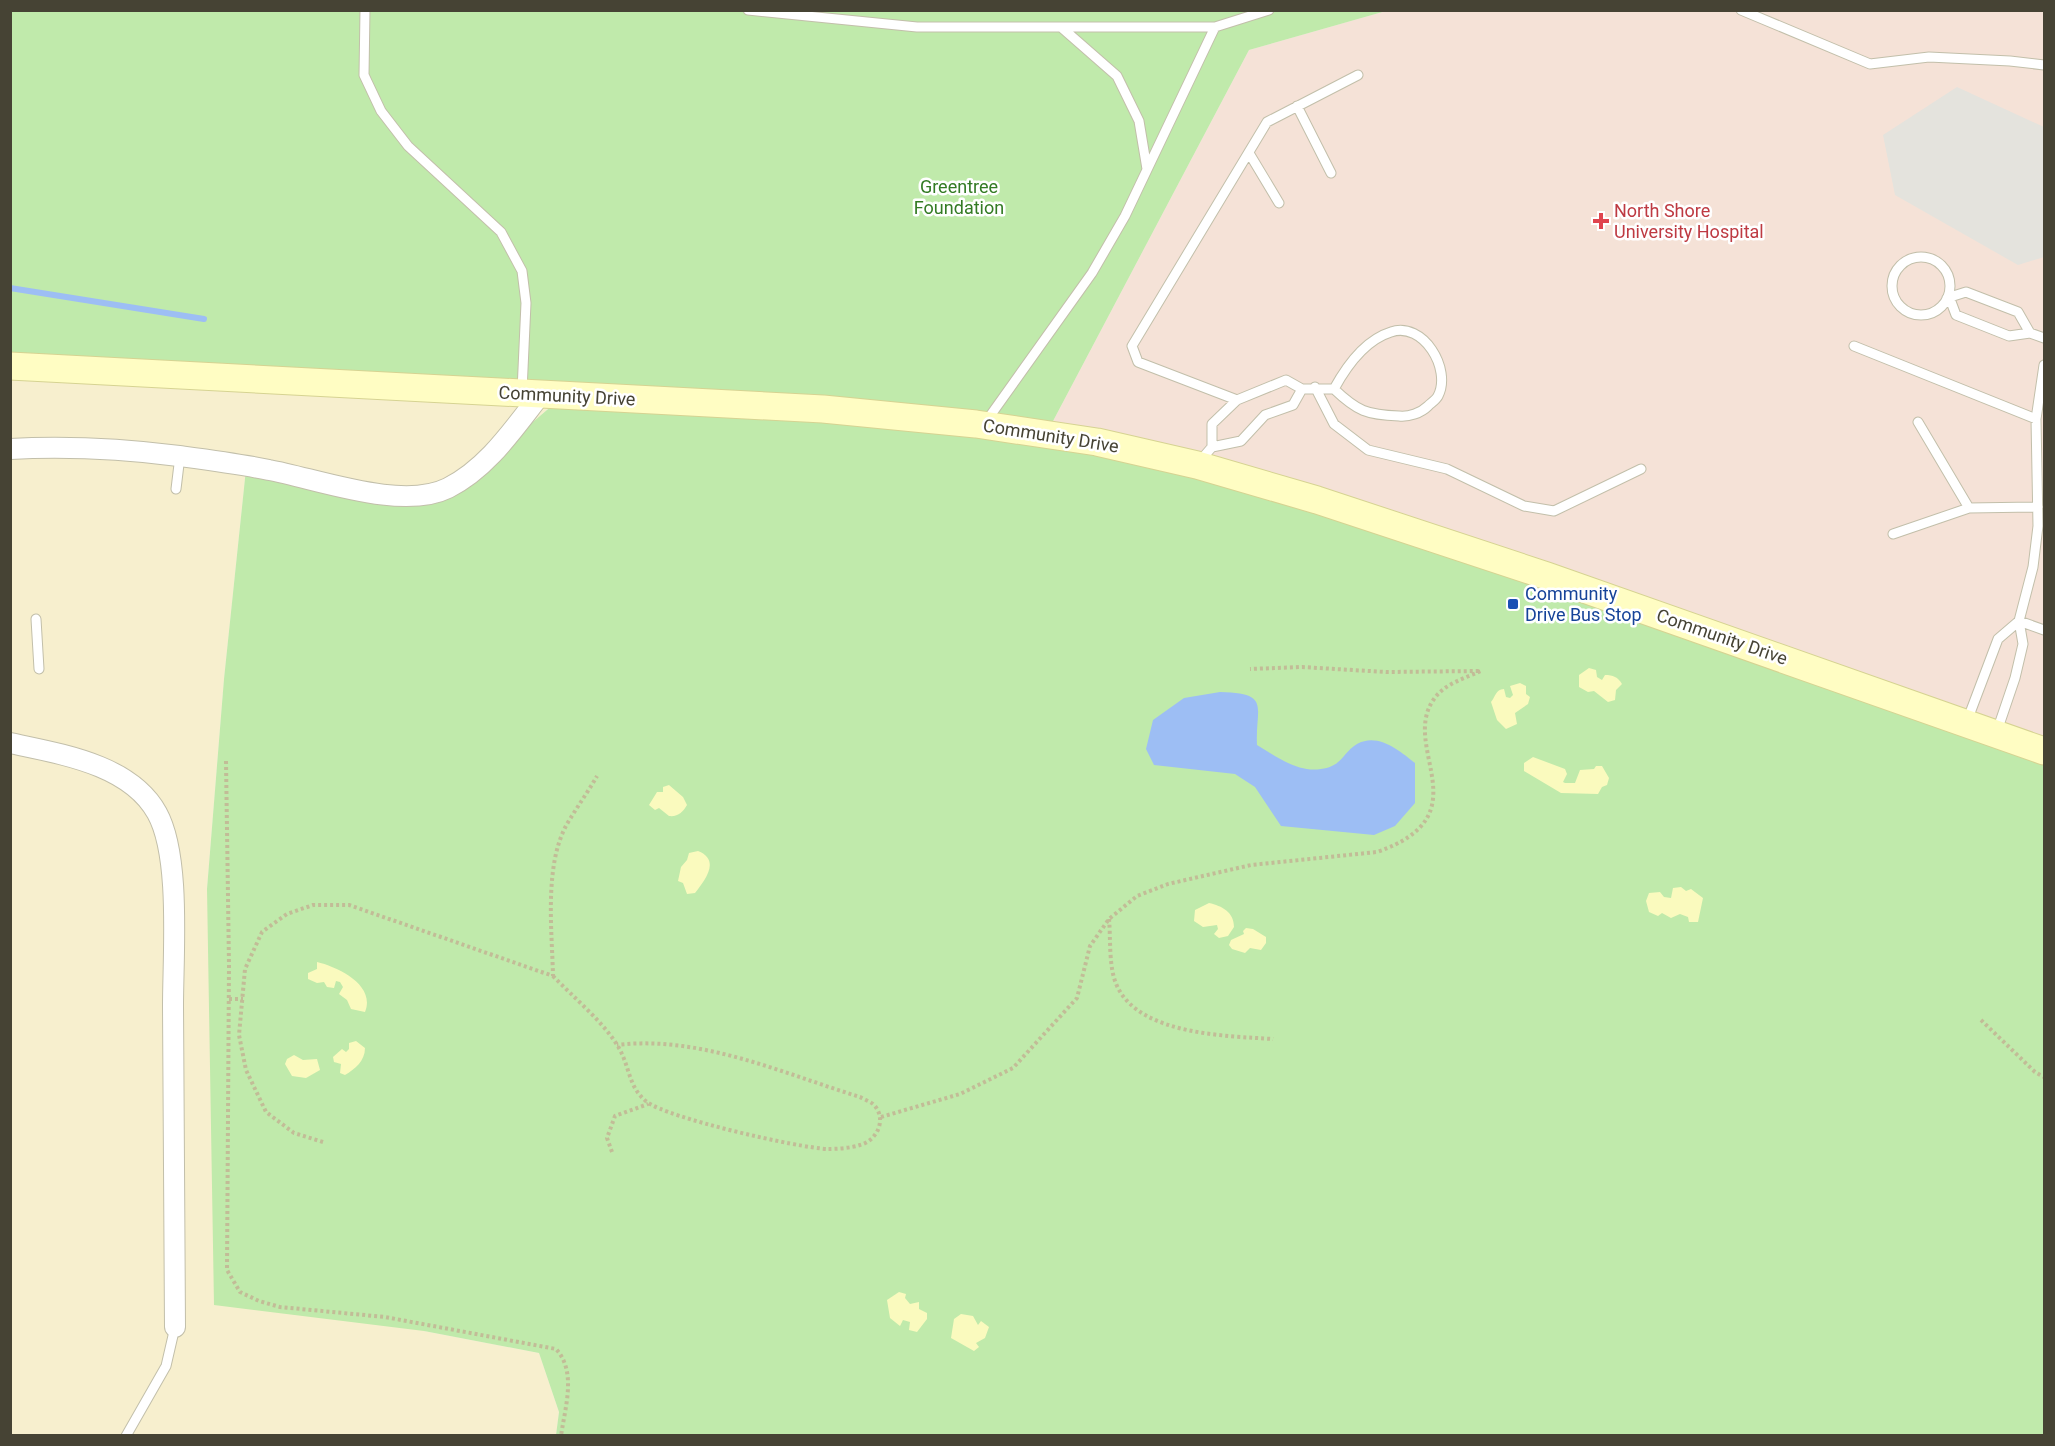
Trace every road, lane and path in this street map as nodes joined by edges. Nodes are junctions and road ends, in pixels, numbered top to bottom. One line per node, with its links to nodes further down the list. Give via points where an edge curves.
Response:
1 (366, 10): 23 (lane, via 364,75 381,111 408,146 501,232 522,271)
2 (748, 10): 5 (lane, via 916,27)
3 (1269, 10): 6 (lane)
4 (1742, 10): 7 (lane, via 1870,64 1929,57)
5 (1061, 27): 6 (lane); 11 (lane, via 1117,75 1139,121)
6 (1215, 27): 11 (lane)
7 (2044, 65)
8 (1358, 75): 9 (lane)
9 (1297, 106): 10 (lane, via 1267,122); 12 (lane)
10 (1249, 153): 13 (lane); 24 (lane, via 1132,346 1138,362)
11 (1147, 169): 27 (lane, via 1092,273)
12 (1331, 173)
13 (1279, 203)
14 (1948, 299): 14 (lane, via 1946,272 1933,259 1907,260 1894,274 1893,294 1913,314 1933,312); 15 (lane, via 1956,315 2009,336); 15 (lane, via 1966,292 2018,312)
15 (2030, 333): 16 (lane)
16 (2044, 338)
17 (1854, 346): 25 (lane)
18 (2044, 365): 25 (lane)
19 (10, 366): 23 (main road, Community Drive)
20 (1315, 387): 21 (lane); 22 (lane); 31 (lane, via 1334,424 1368,450 1447,469 1524,506 1554,510)
21 (1302, 389): 24 (lane, via 1286,380); 30 (lane, via 1293,405 1265,415 1240,441)
22 (1334, 389): 22 (lane, via 1354,408 1405,417 1423,411 1438,397 1442,378 1430,346 1413,333 1392,331 1371,343 1345,369)
23 (531, 394): 27 (main road, Community Drive, via 823,408); 29 (street, via 500,446 447,488 422,495 385,494)
24 (1237, 400): 30 (lane, via 1212,424)
25 (2036, 419): 33 (lane)
26 (1918, 422): 34 (lane)
27 (984, 425): 30 (main road, Community Drive)
28 (10, 449): 29 (street, via 90,449)
29 (180, 456): 32 (lane)
30 (1204, 456): 41 (main road, Community Drive, via 1317,500)
31 (1641, 468)
32 (176, 489)
33 (2038, 507): 34 (lane); 37 (lane, via 2033,567)
34 (1969, 508): 35 (lane)
35 (1893, 534)
36 (36, 619): 39 (lane)
37 (2019, 621): 38 (lane); 41 (lane, via 1998,639); 42 (lane, via 2023,644)
38 (2044, 630)
39 (39, 669)
40 (1250, 669): 47 (path, via 1302,666 1386,672 1481,671 1445,687 1434,699 1425,729 1434,794 1424,822 1395,846 1377,852 1251,865 1168,884 1137,896)
41 (1967, 723): 42 (main road, Community Drive)
42 (1997, 733): 44 (main road, Community Drive)
43 (10, 743): 59 (street, via 60,754 114,773 136,787 157,812 168,839 173,922)
44 (2044, 751)
45 (226, 761): 49 (path)
46 (597, 776): 48 (path, via 567,825 558,854 551,887)
47 (1109, 919): 52 (path, via 1117,987 1133,1010 1211,1035); 56 (path, via 1090,946 1077,998 1013,1068 960,1094)
48 (553, 976): 50 (path, via 349,905 313,905 287,914 262,932 245,969); 53 (path)
49 (229, 999): 50 (path); 61 (path, via 225,1246 226,1270 240,1292 280,1307 385,1317 556,1349 569,1374)
50 (243, 999): 57 (path, via 239,1035 246,1070 266,1112 294,1132)
51 (1981, 1020): 54 (path, via 2034,1072)
52 (1273, 1039)
53 (617, 1045): 55 (path, via 633,1089); 56 (path, via 667,1043 758,1064 860,1097 874,1105)
54 (2044, 1077)
55 (648, 1104): 56 (path, via 742,1132 828,1149 860,1146 872,1139); 58 (path, via 615,1116 607,1138)
56 (881, 1116)
57 (323, 1142)
58 (612, 1152)
59 (176, 1328): 60 (lane, via 166,1366)
60 (126, 1436)
61 (561, 1436)

